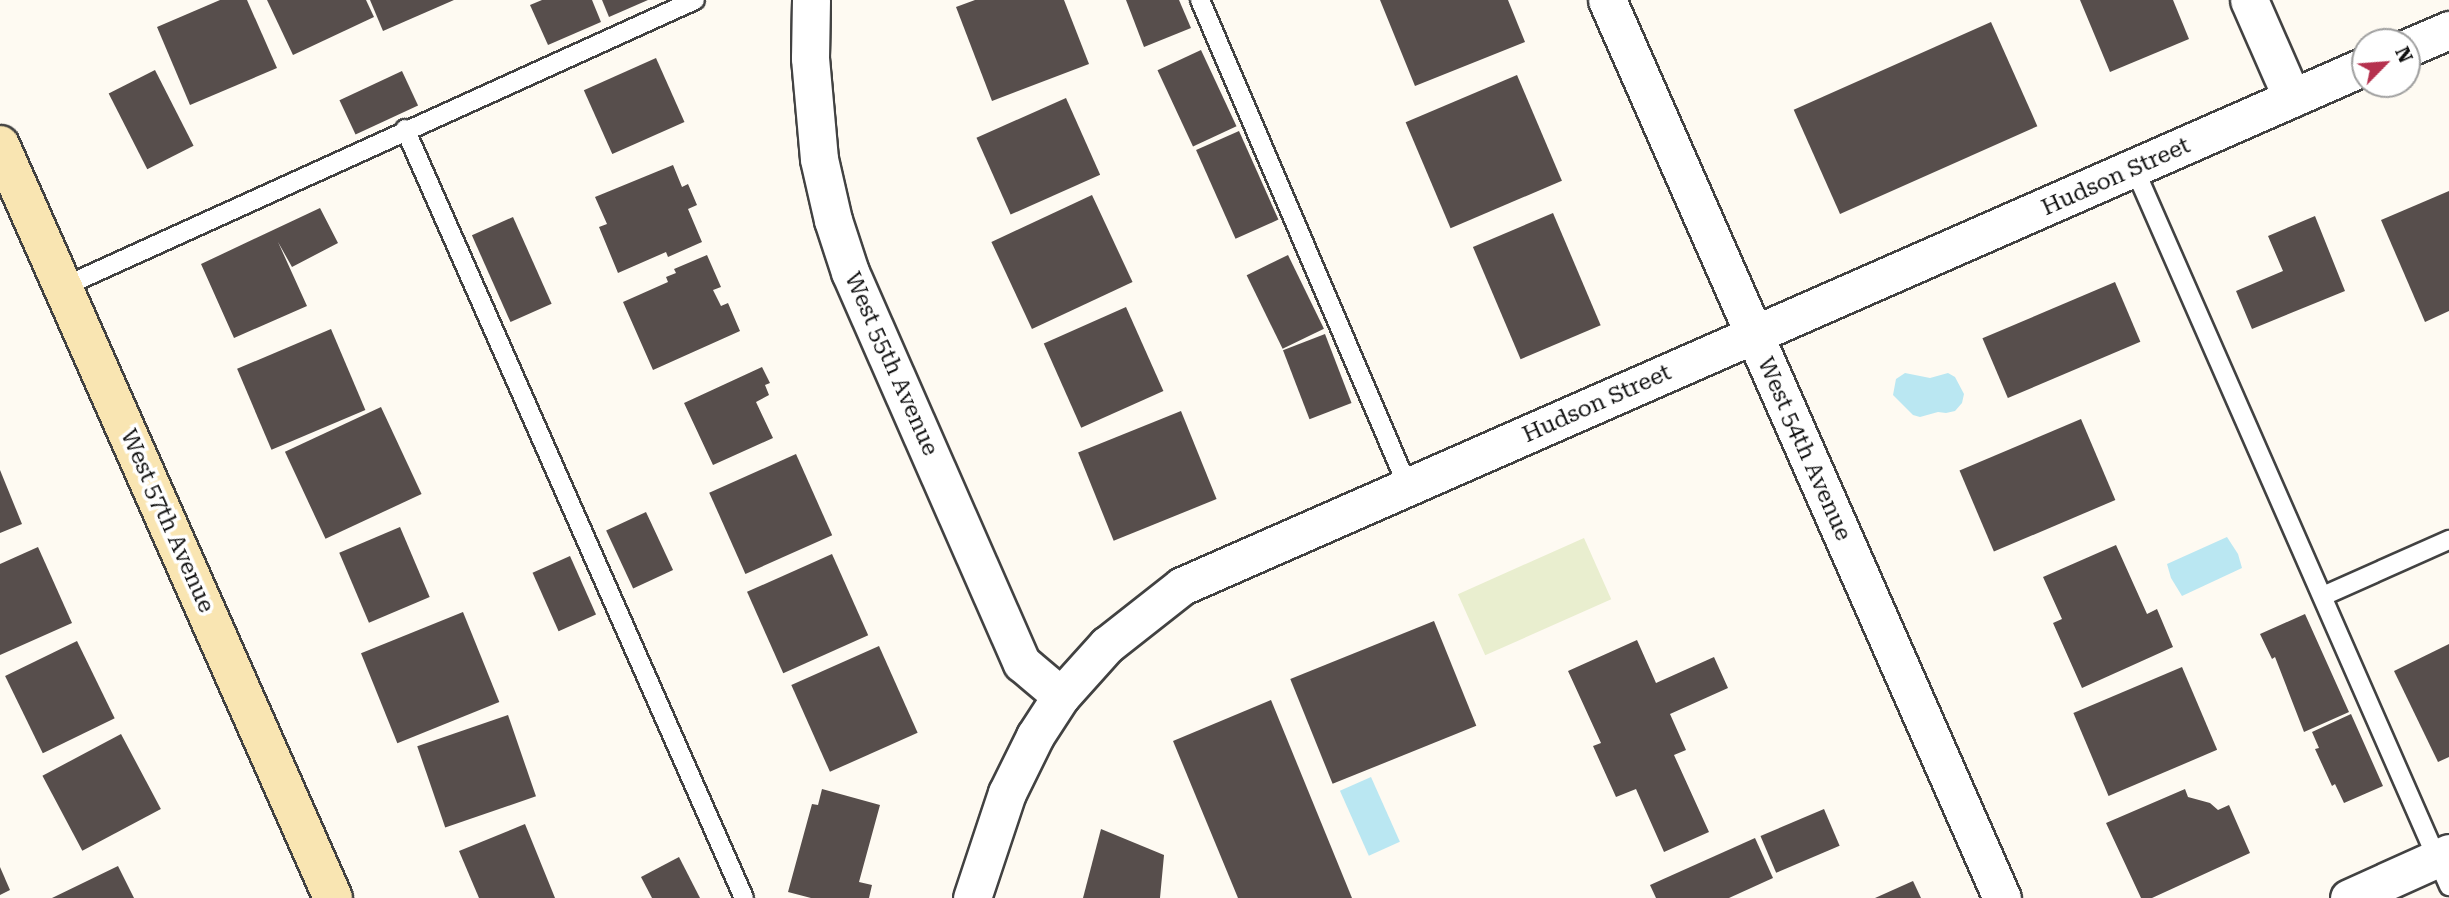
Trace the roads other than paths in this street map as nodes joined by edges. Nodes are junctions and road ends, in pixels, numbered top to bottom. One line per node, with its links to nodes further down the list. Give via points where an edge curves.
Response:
1 (695, 0): 10 (lane)
2 (811, 0): 18 (street, West 55th Avenue, via 810,58 819,159 850,272 1022,663)
3 (1200, 0): 15 (lane)
4 (1607, 0): 14 (street, West 54th Avenue)
5 (2249, 0): 9 (street)
6 (2449, 30): 7 (street)
7 (2421, 42)
8 (2351, 72): 9 (street, Hudson Street)
9 (2292, 98): 12 (street, Hudson Street)
10 (405, 129): 13 (lane); 21 (lane)
11 (0, 145): 13 (street, West 57th Avenue)
12 (2135, 170): 14 (street, Hudson Street); 17 (lane)
13 (63, 287): 20 (street, West 57th Avenue)
14 (1754, 334): 15 (street, Hudson Street); 23 (street, West 54th Avenue)
15 (1408, 487): 18 (street, Hudson Street, via 1182,586 1107,645)
16 (2449, 540): 17 (lane)
17 (2323, 596): 19 (lane)
18 (1061, 696): 22 (street, Hudson Street, via 1007,793)
19 (2445, 866): 24 (street)
20 (333, 898)
21 (744, 898)
22 (972, 898)
23 (2002, 898)
24 (2349, 898)

